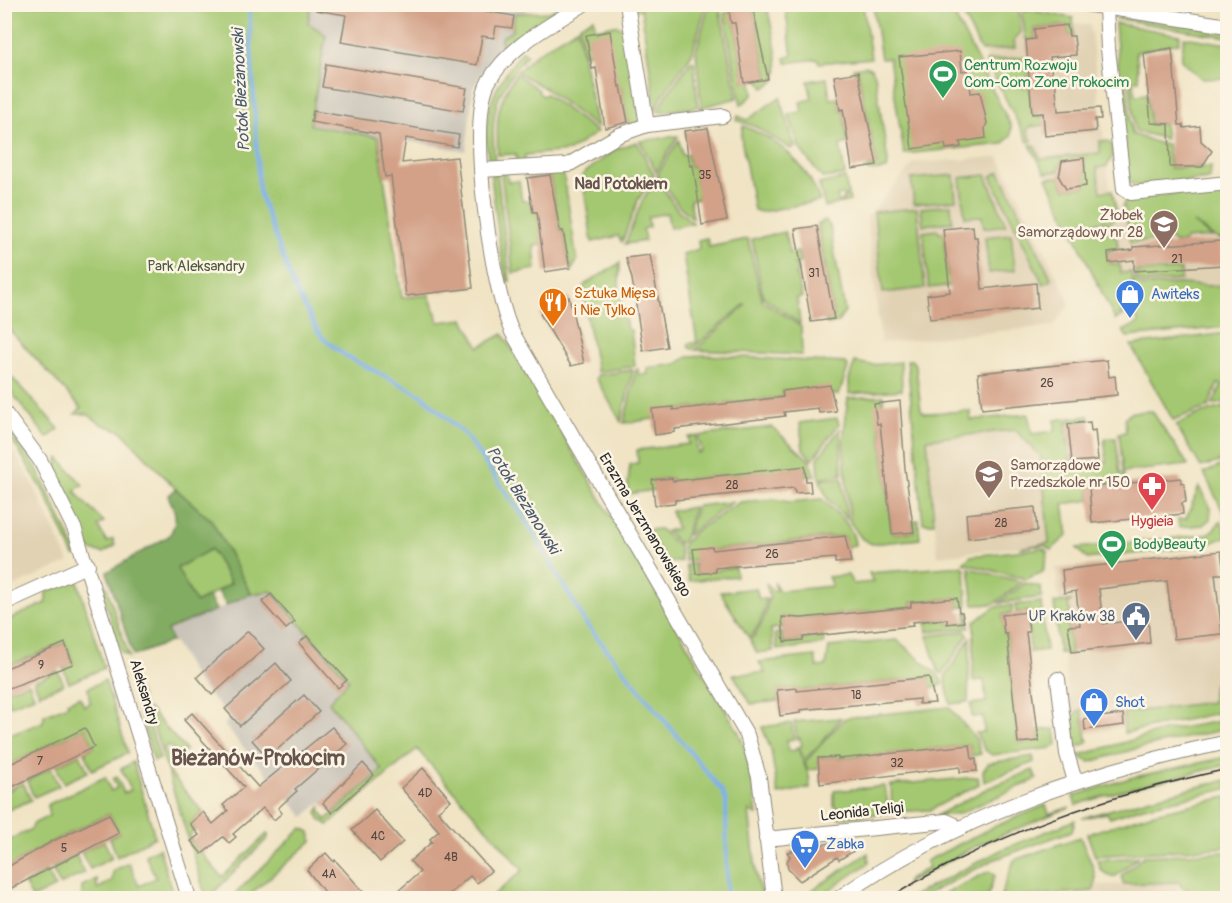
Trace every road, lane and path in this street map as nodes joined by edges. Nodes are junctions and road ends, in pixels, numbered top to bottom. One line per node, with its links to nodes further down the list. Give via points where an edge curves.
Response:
1 (584, 4): 8 (street, Erazma Jerzmanowskiego, via 521,45 489,80 479,114)
2 (627, 4): 7 (street)
3 (1084, 4): 4 (street)
4 (1106, 8): 5 (street); 9 (street, via 1122,185 1131,193)
5 (1227, 26)
6 (723, 116): 7 (street)
7 (647, 125): 8 (street, via 618,135 568,165)
8 (482, 170): 17 (street, Erazma Jerzmanowskiego, via 498,289 506,318 743,725 755,758)
9 (1227, 183)
10 (4, 412): 11 (street, Aleksandry, via 40,460)
11 (88, 565): 12 (street); 18 (street, Aleksandry)
12 (4, 603)
13 (1058, 679): 15 (street, via 1067,754)
14 (1227, 742): 15 (street)
15 (1075, 781): 16 (street)
16 (957, 829): 17 (street, Leonida Teligi, via 946,821); 20 (street)
17 (766, 839): 19 (street, Erazma Jerzmanowskiego)
18 (189, 898)
19 (774, 898)
20 (839, 898)

